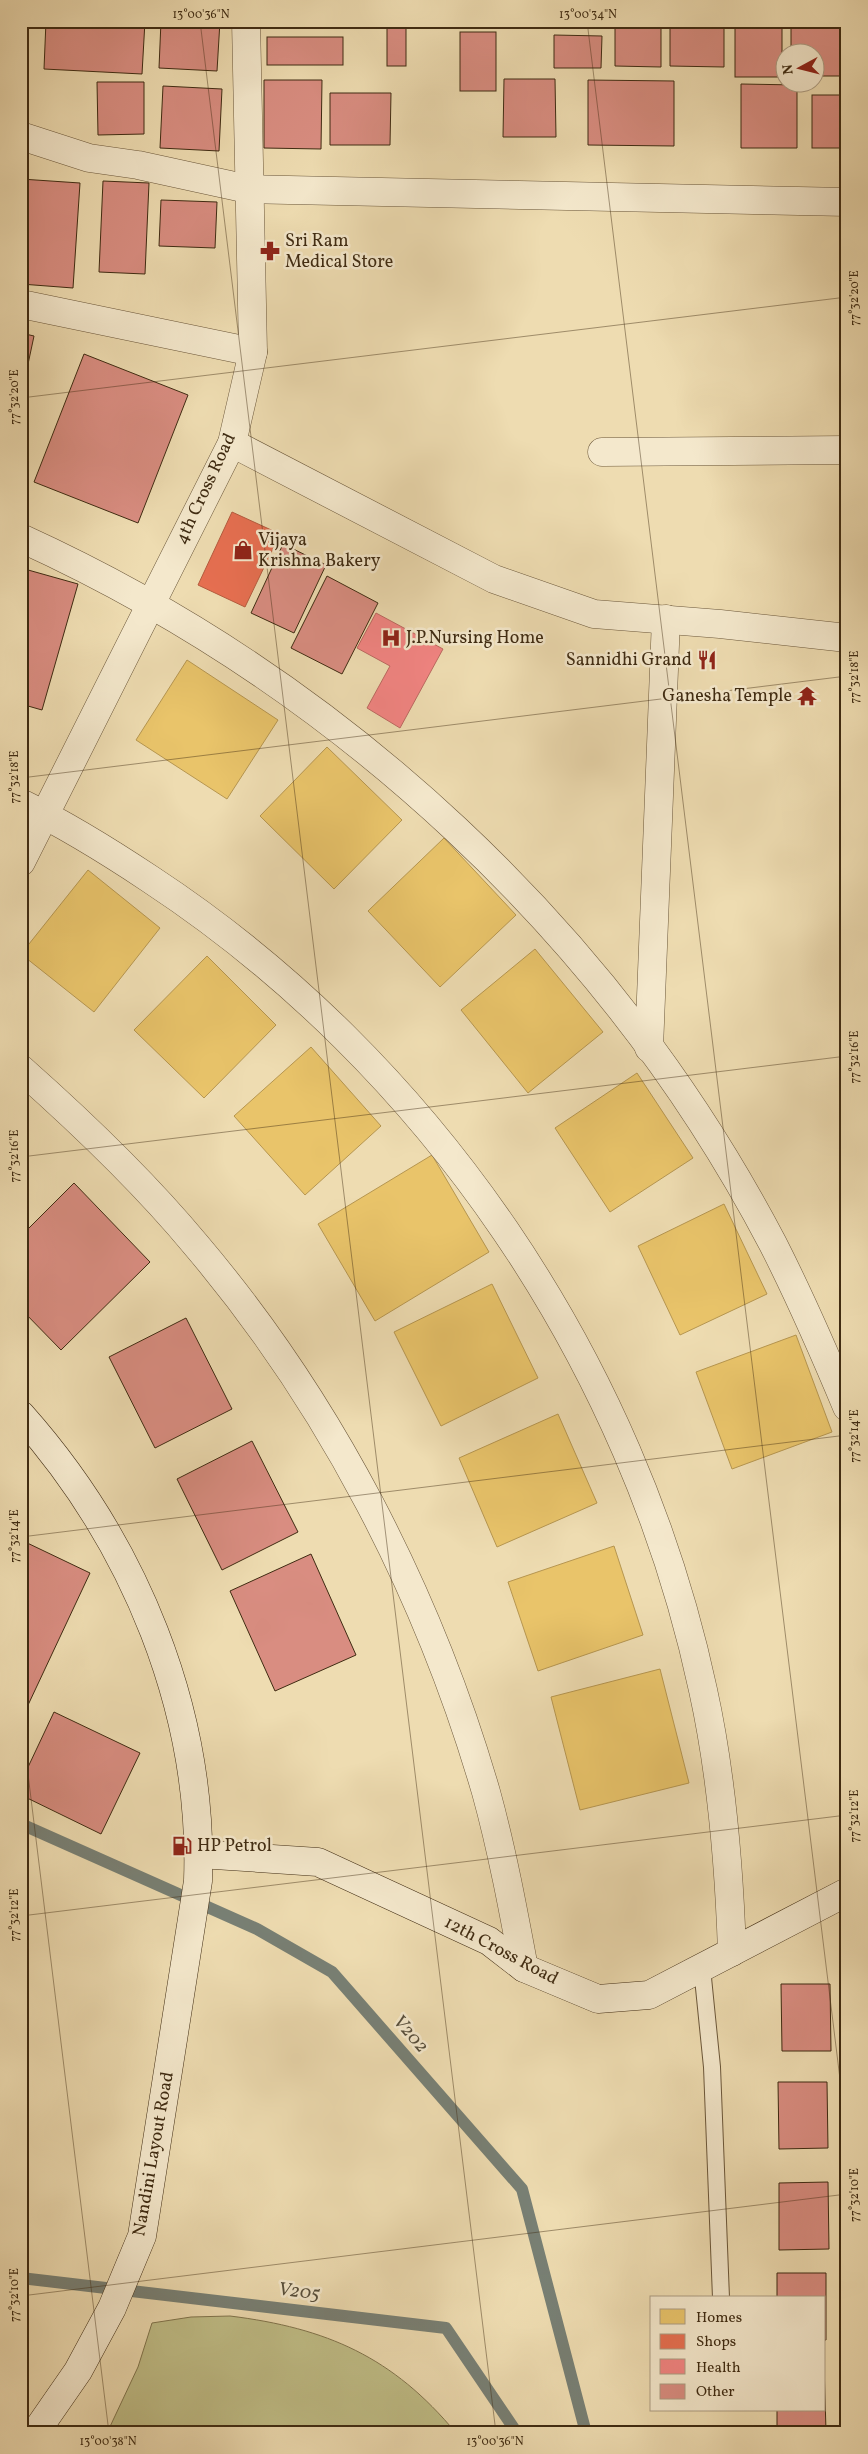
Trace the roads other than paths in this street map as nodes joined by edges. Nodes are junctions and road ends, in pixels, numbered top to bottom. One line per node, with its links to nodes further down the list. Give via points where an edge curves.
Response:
1 (246, 21): 3 (street, 4th Cross Road)
2 (21, 136): 3 (street, via 89,158 138,165)
3 (248, 189): 4 (street); 6 (street, 4th Cross Road)
4 (847, 202)
5 (21, 304): 6 (street)
6 (253, 352): 7 (street, 4th Cross Road)
7 (232, 443): 11 (street, 4th Cross Road); 12 (street, via 494,579 594,614)
8 (847, 450): 9 (street)
9 (602, 452)
10 (21, 538): 11 (street)
11 (151, 603): 15 (street, 4th Cross Road); 17 (street, via 248,663 321,715 399,777 474,844 543,917 608,993)
12 (666, 620): 13 (street); 17 (street)
13 (847, 638)
14 (21, 803): 15 (street)
15 (45, 814): 16 (street, 4th Cross Road); 23 (street, via 182,900 252,953 318,1011 381,1073 438,1139 492,1209 540,1283 583,1359 621,1438 654,1521 681,1604 703,1689 718,1776 729,1864)
16 (21, 862)
17 (649, 1048): 19 (street, via 723,1157 772,1244)
18 (21, 1069): 24 (street, via 77,1118 197,1245 251,1314 348,1462 423,1614 458,1707 508,1879)
19 (847, 1407)
20 (21, 1415): 21 (street, via 82,1492 116,1546 144,1604 166,1664 183,1726 194,1789)
21 (199, 1854): 24 (street, 12th Cross Road, via 318,1862 489,1941); 27 (street, Nandini Layout Road, via 188,1952 142,2236 112,2308 78,2371)
22 (847, 1892): 23 (street, 12th Cross Road)
23 (732, 1952): 25 (street, 12th Cross Road)
24 (524, 1968): 25 (street, 12th Cross Road, via 598,1999 649,1995)
25 (702, 1968): 26 (lane, via 712,2067)
26 (721, 2296)
27 (35, 2433)

